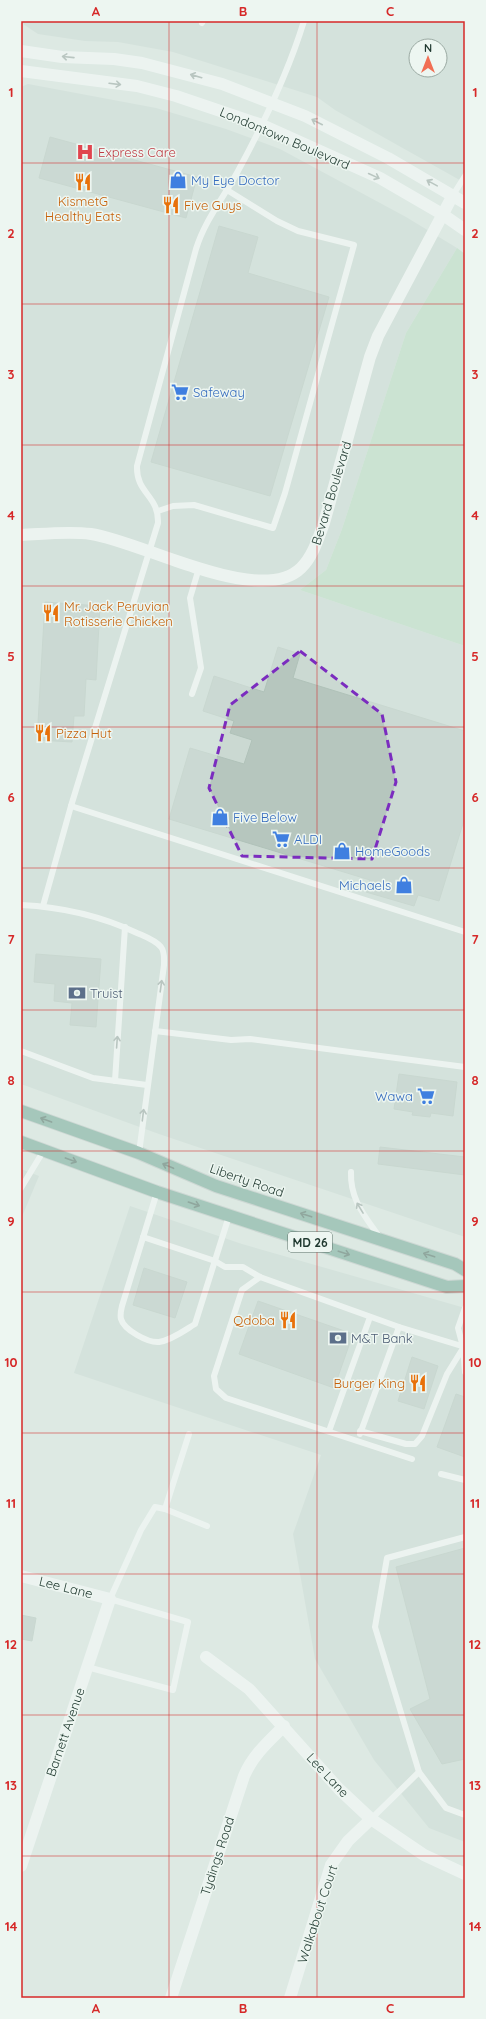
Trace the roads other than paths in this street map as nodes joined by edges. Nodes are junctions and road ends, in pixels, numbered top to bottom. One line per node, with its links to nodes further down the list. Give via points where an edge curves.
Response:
1 (304, 21): 4 (lane)
2 (21, 51): 4 (street, Londontown Boulevard, one-way to 2, via 216,82 142,63 114,59 69,58)
3 (21, 71): 5 (street, Londontown Boulevard, one-way to 5, via 137,86 189,100)
4 (273, 102): 5 (lane); 8 (street, Londontown Boulevard, one-way to 4, via 337,132)
5 (262, 125): 7 (lane); 10 (street, Londontown Boulevard, one-way to 10, via 380,178)
6 (465, 176): 8 (lane)
7 (227, 190): 12 (lane, via 202,231 140,450 136,476); 12 (lane, via 298,231 354,245 273,528 194,505 173,506)
8 (453, 195): 9 (street, Londontown Boulevard); 10 (street, Bevard Boulevard)
9 (465, 203)
10 (442, 214): 11 (street, Londontown Boulevard); 15 (street, Bevard Boulevard, via 378,336 324,523 310,558 300,570 289,576 260,582)
11 (465, 230)
12 (158, 511): 14 (lane, via 158,523)
13 (21, 535): 14 (street, Bevard Boulevard, via 92,534)
14 (149, 552): 15 (street, Bevard Boulevard); 17 (lane)
15 (199, 568): 16 (lane, via 190,598 201,668)
16 (192, 694)
17 (71, 806): 19 (lane); 21 (lane)
18 (21, 905): 19 (lane)
19 (43, 906): 20 (lane, via 101,917)
20 (125, 927): 22 (lane, one-way to 20, via 164,955 153,940); 25 (lane, one-way to 20)
21 (465, 932)
22 (155, 1031): 24 (lane, via 231,1040 250,1039); 26 (lane)
23 (21, 1051): 25 (lane, via 93,1078)
24 (465, 1068)
25 (115, 1081): 26 (lane)
26 (147, 1085): 30 (lane, one-way to 26)
27 (21, 1111): 30 (main road, Liberty Road / MD 26, one-way to 27)
28 (21, 1142): 29 (main road, MD 26)
29 (44, 1150): 32 (lane); 34 (main road, MD 26, one-way to 34)
30 (139, 1153): 37 (main road, Liberty Road / MD 26, one-way to 30, via 216,1186)
31 (351, 1172): 37 (lane, one-way to 31, via 354,1197)
32 (22, 1181): 33 (lane)
33 (21, 1188)
34 (157, 1192): 35 (main road, MD 26, one-way to 35); 36 (lane)
35 (229, 1216): 38 (lane); 41 (main road, MD 26, one-way to 41, via 447,1287)
36 (143, 1237): 38 (lane); 38 (lane, via 122,1306 121,1318 128,1330 142,1337 158,1342 196,1324)
37 (381, 1240): 39 (main road, Liberty Road / MD 26, one-way to 37, via 455,1264)
38 (215, 1261): 40 (lane, via 225,1267 244,1267)
39 (465, 1270)
40 (260, 1277): 43 (lane); 47 (lane, via 242,1290 214,1376 216,1389 226,1398)
41 (465, 1286)
42 (465, 1308): 45 (lane, via 458,1328)
43 (370, 1317): 44 (lane); 47 (lane)
44 (399, 1327): 45 (lane); 48 (lane)
45 (464, 1346): 46 (lane); 48 (lane, via 447,1374 422,1436 415,1444)
46 (465, 1372)
47 (328, 1431): 50 (lane)
48 (360, 1432): 50 (lane)
49 (189, 1434): 54 (lane)
50 (357, 1441): 51 (lane)
51 (412, 1459)
52 (441, 1474): 53 (lane)
53 (465, 1480)
54 (165, 1509): 55 (lane); 58 (lane, via 155,1508)
55 (207, 1526)
56 (465, 1537): 62 (lane, via 387,1558 375,1627)
57 (21, 1576): 58 (street, Lee Lane)
58 (110, 1598): 60 (street, Barnett Avenue); 60 (lane, via 188,1622 173,1690)
59 (206, 1657): 61 (street, Lee Lane, via 249,1689)
60 (87, 1667): 65 (street, Barnett Avenue)
61 (284, 1726): 64 (street, Lee Lane, via 339,1789); 67 (street, Tydings Road, via 249,1762)
62 (419, 1772): 63 (lane, via 446,1808); 64 (lane)
63 (465, 1816)
64 (371, 1819): 66 (street, Lee Lane, via 424,1855); 68 (street, Walkabout Court, via 348,1841 331,1865)
65 (21, 1866)
66 (465, 1874)
67 (171, 1998)
68 (290, 1998)

